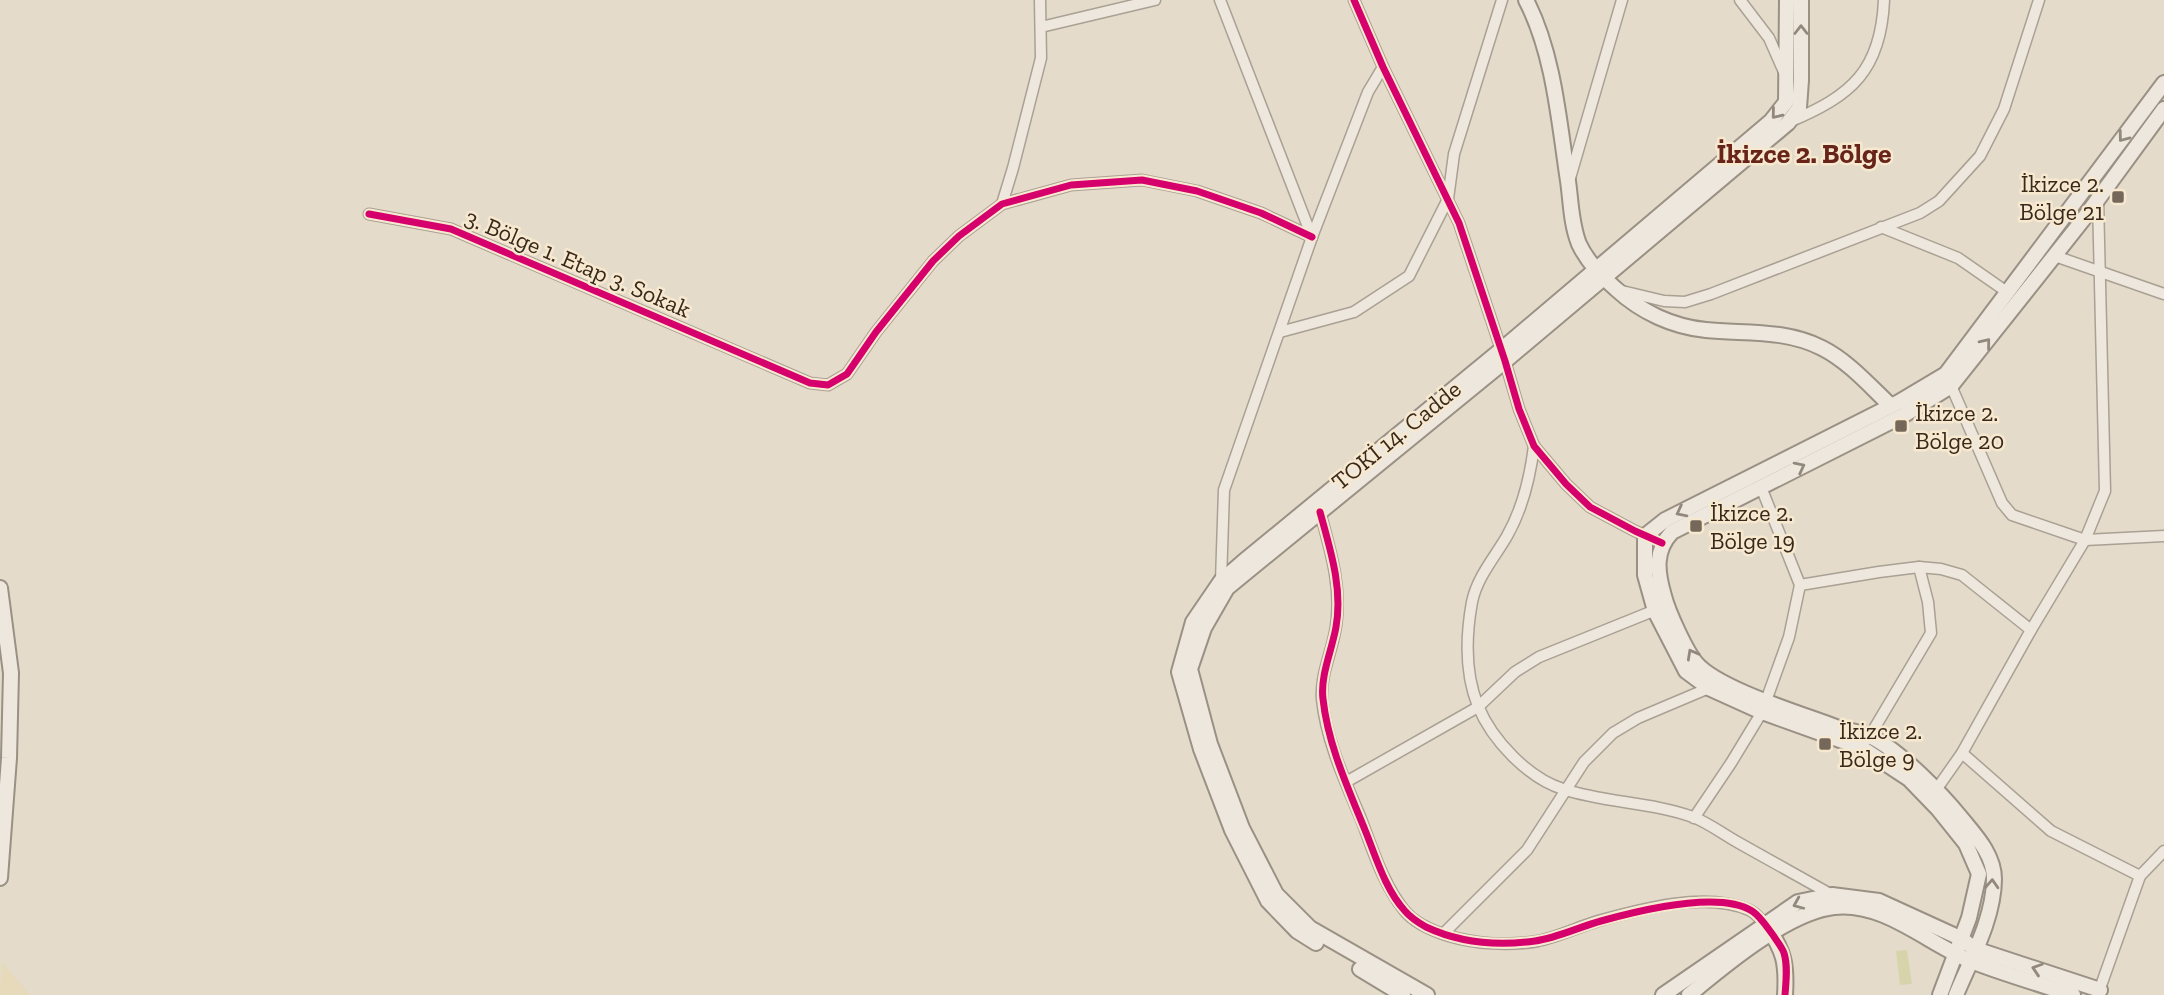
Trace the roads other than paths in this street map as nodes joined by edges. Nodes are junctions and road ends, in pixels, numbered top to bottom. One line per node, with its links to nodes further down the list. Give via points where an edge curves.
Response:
1 (1040, 0): 13 (street)
2 (1155, 0): 13 (street)
3 (1220, 0): 25 (street)
4 (1354, 0): 14 (street)
5 (1502, 0): 20 (street, via 1454,155)
6 (1526, 0): 19 (main road, via 1544,48)
7 (1622, 0): 19 (street)
8 (1740, 0): 15 (street)
9 (1787, 0): 15 (main road, TOKİ 14. Cadde)
10 (1801, 0): 15 (main road, TOKİ 14. Cadde, one-way to 10)
11 (1884, 0): 18 (street, via 1877,51 1868,69 1832,101)
12 (2039, 0): 24 (street, via 2004,109 1980,156 1939,201)
13 (1041, 27): 22 (street, via 1041,58)
14 (1383, 67): 20 (street); 25 (street, via 1368,92)
15 (1794, 79): 18 (main road, TOKİ 14. Cadde, via 1799,108); 28 (main road, TOKİ 14. Cadde, one-way to 28, via 1786,102 1771,121)
16 (2164, 83): 30 (main road, one-way to 30)
17 (2164, 110): 21 (main road)
18 (1788, 123): 28 (main road, TOKİ 14. Cadde)
19 (1568, 185): 28 (main road, via 1580,245)
20 (1448, 199): 32 (street, via 1409,276 1354,312); 33 (street)
21 (2098, 200): 26 (main road); 27 (street)
22 (1002, 204): 23 (street, 3. Bölge 1. Etap 3. Sokak, via 933,261 847,374 828,385 810,383 766,365 451,229); 25 (street, via 1071,185 1142,180 1197,191)
23 (369, 214)
24 (1881, 227): 29 (street, via 1685,302); 30 (street, via 1958,258)
25 (1312, 237): 32 (street)
26 (2055, 256): 27 (street); 34 (main road, one-way to 26)
27 (2100, 272): 31 (street); 41 (street, via 2105,491)
28 (1600, 274): 29 (main road); 33 (main road, TOKİ 14. Cadde)
29 (1616, 289): 35 (main road, via 1661,319 1684,327 1761,332 1821,348)
30 (2007, 292): 34 (main road)
31 (2164, 294)
32 (1280, 332): 44 (street, via 1224,489)
33 (1503, 355): 36 (street); 38 (main road, TOKİ 14. Cadde); 44 (main road, TOKİ 14. Cadde)
34 (1949, 380): 35 (main road); 37 (main road, one-way to 34, via 1904,415); 41 (street, via 2002,503 2012,515)
35 (1891, 406): 39 (main road, one-way to 39, via 1665,520)
36 (1534, 446): 39 (street, via 1590,507); 51 (street, via 1525,496 1473,598 1467,639)
37 (1761, 487): 42 (main road, via 1672,532); 45 (street)
38 (1320, 512): 54 (street, via 1338,596 1322,696); 67 (main road, TOKİ 14. Cadde, via 1227,588 1204,628 1190,669 1210,744 1276,894 1310,929)
39 (1645, 536): 42 (street); 47 (main road, via 1645,575)
40 (2164, 537): 41 (street)
41 (2085, 540): 48 (street)
42 (1662, 543): 47 (main road)
43 (1919, 568): 45 (street); 48 (street, via 1962,575); 52 (street, via 1931,634)
44 (1221, 581): 67 (main road, TOKİ 14. Cadde, via 1193,622 1179,672 1201,749 1232,830 1268,901 1297,931)
45 (1800, 585): 50 (street, via 1789,637)
46 (0, 588): 60 (main road, via 11,673)
47 (1661, 608): 49 (main road, via 1686,671); 50 (main road, one-way to 47, via 1711,677 1696,663); 51 (street, via 1539,657 1515,672)
48 (2031, 630): 53 (street)
49 (1709, 688): 50 (main road); 55 (street, via 1613,733 1584,762)
50 (1764, 707): 52 (main road); 57 (street)
51 (1478, 708): 54 (street); 55 (street, via 1523,767)
52 (1866, 742): 56 (main road, via 1916,770); 64 (main road, via 1938,809 1973,858 1979,874)
53 (1962, 753): 56 (street); 59 (street, via 2051,831)
54 (1346, 782): 63 (street, via 1387,883 1405,912)
55 (1565, 790): 57 (street); 63 (street, via 1527,850)
56 (1936, 790): 66 (main road, one-way to 56, via 1989,911 1994,879 1991,863 1980,841)
57 (1694, 818): 61 (street)
58 (2164, 851): 59 (street)
59 (2140, 876): 68 (street)
60 (0, 878)
61 (1832, 895): 62 (main road, one-way to 62, via 1798,902); 64 (main road, via 1879,901)
62 (1768, 928): 63 (street, via 1751,911 1700,902 1638,911 1538,941 1467,941); 65 (main road, via 1834,906 1872,912); 70 (main road); 71 (main road); 72 (main road, via 1783,952)
63 (1443, 934)
64 (1960, 938): 65 (main road); 66 (main road)
65 (1956, 953): 66 (main road); 73 (main road)
66 (1972, 955): 68 (main road, one-way to 66); 74 (main road); 75 (main road)
67 (1406, 991): 69 (main road)
68 (2099, 992)
69 (1427, 995)
70 (1663, 995)
71 (1689, 995)
72 (1785, 995)
73 (1940, 995)
74 (1956, 995)
75 (2073, 995)

